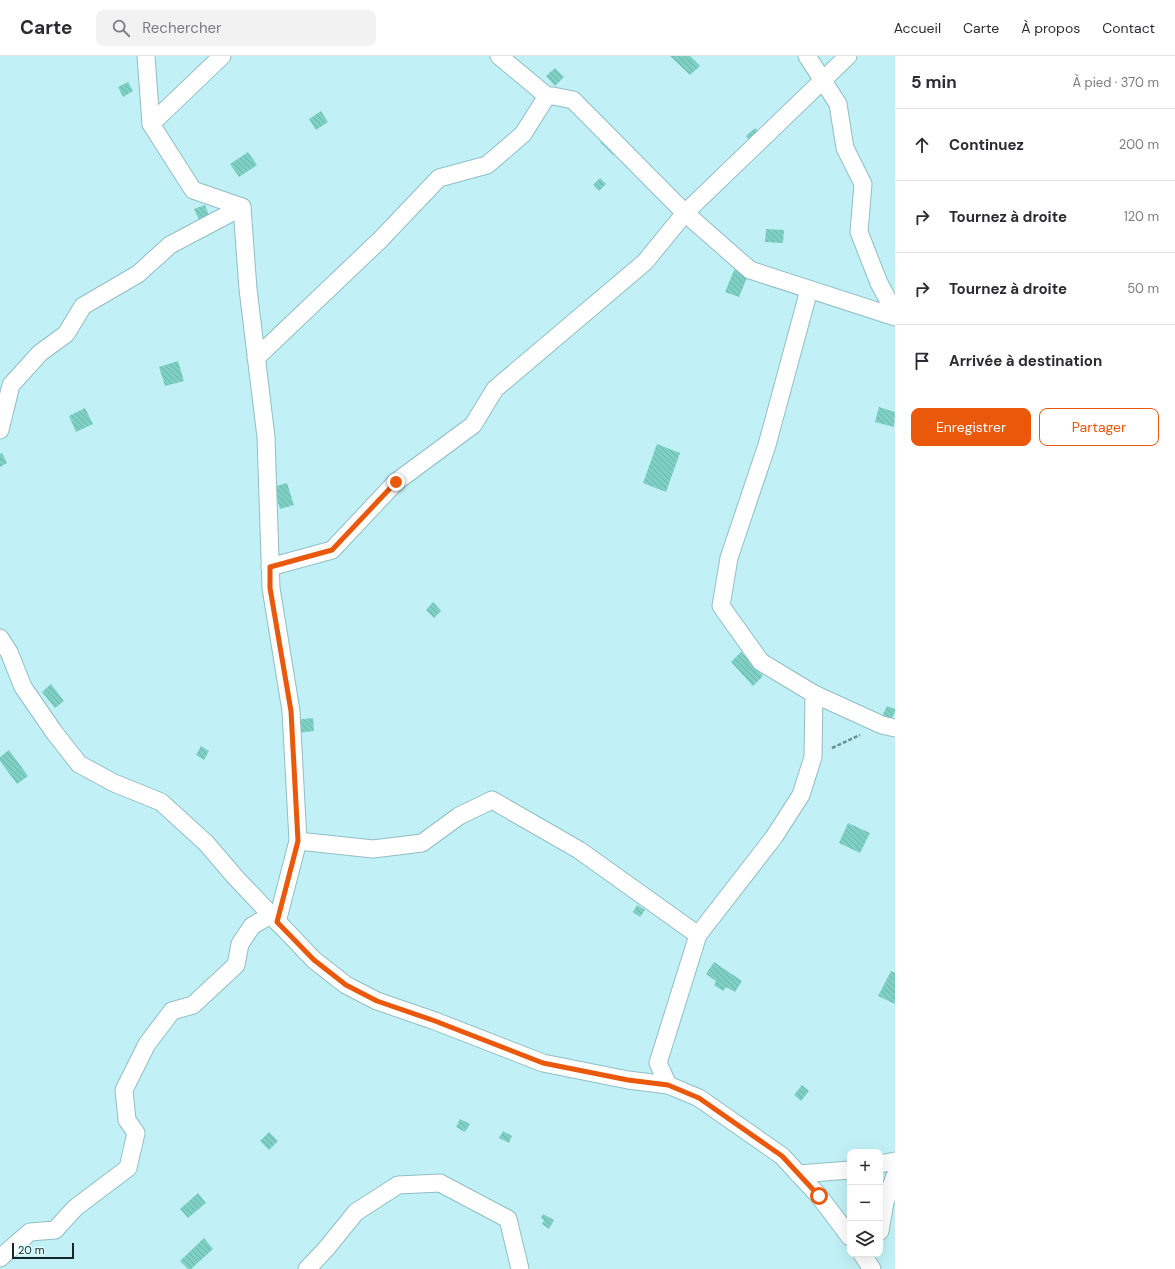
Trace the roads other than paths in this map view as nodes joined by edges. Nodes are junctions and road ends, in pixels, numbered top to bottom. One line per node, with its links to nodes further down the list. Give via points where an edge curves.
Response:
1 (146, 56): 8 (street)
2 (222, 56): 8 (street)
3 (807, 56): 6 (street)
4 (848, 56): 6 (street)
5 (510, 59): 7 (street)
6 (824, 80): 10 (street); 12 (street, via 838,104 845,148 864,184 859,232 879,283)
7 (546, 96): 10 (street, via 573,100); 14 (street, via 523,134 487,165 439,178 380,240)
8 (151, 124): 9 (street, via 193,190)
9 (242, 207): 14 (street); 15 (street, via 170,245 138,274 83,306 66,334 40,353 11,385)
10 (685, 213): 11 (street, via 750,270); 16 (street, via 645,262 495,389 474,425 396,482 332,550)
11 (809, 290): 13 (street); 18 (street, via 767,445 729,558 721,606 761,662)
12 (895, 313)
13 (895, 317)
14 (256, 358): 16 (street, via 266,437)
15 (0, 430)
16 (270, 567): 20 (street, via 270,588 291,711)
17 (0, 638): 21 (street, via 9,652 23,687 79,764 114,783 161,802 206,843)
18 (814, 694): 19 (street); 22 (street, via 813,757 801,794 774,837)
19 (889, 726)
20 (298, 841): 21 (street); 22 (street, via 373,848 422,843 459,816 492,800 579,850)
21 (274, 918): 23 (street, via 314,960 346,985 377,1001 543,1063 628,1080); 31 (street, via 252,926 240,944 236,965 193,1005 172,1011 147,1044 124,1090 127,1120 136,1133 128,1168 75,1208 55,1230 30,1232)
22 (698, 935): 23 (street, via 658,1063)
23 (668, 1085): 27 (street, via 699,1098 782,1156)
24 (895, 1161): 25 (street)
25 (883, 1163)
26 (847, 1170): 27 (street)
27 (798, 1174): 30 (street, via 819,1196)
28 (895, 1176): 29 (street)
29 (882, 1221)
30 (847, 1233)
31 (0, 1258)
32 (307, 1269): 33 (street, via 356,1212 398,1185 440,1183 508,1220)
33 (520, 1269)

